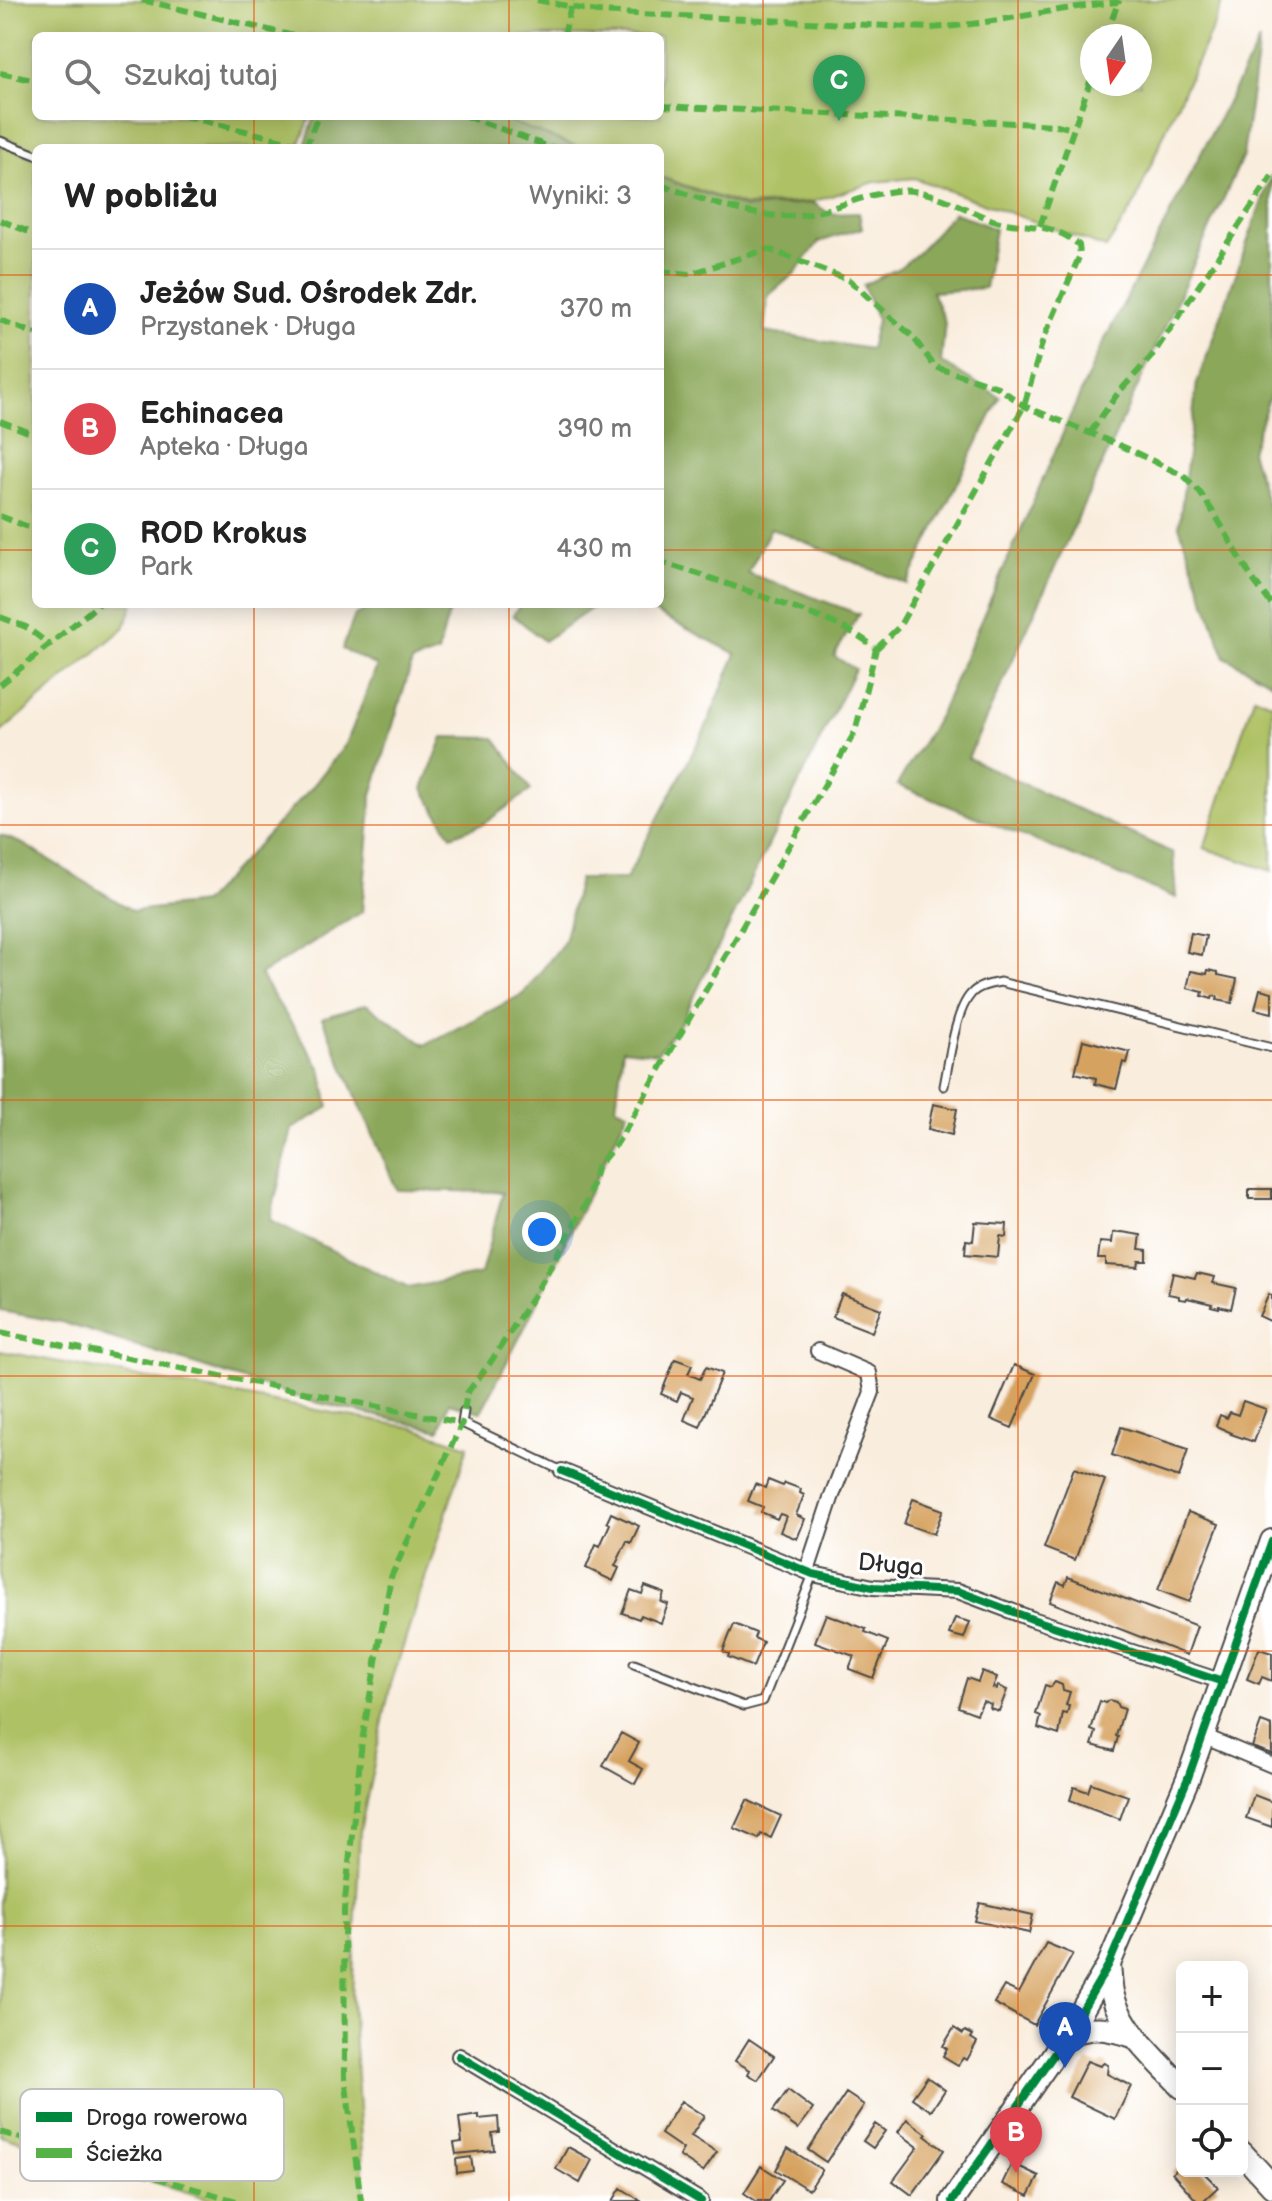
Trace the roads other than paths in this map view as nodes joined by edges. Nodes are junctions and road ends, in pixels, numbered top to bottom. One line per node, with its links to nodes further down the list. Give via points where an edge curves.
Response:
1 (0, 141): 2 (lane)
2 (32, 153)
3 (1272, 1048): 4 (lane, via 1000,982 972,992 963,1006)
4 (944, 1086)
5 (818, 1351): 9 (street, via 869,1373 872,1392 831,1498)
6 (464, 1411): 7 (lane, Długa, via 462,1423)
7 (562, 1471): 9 (street, Długa)
8 (1272, 1541): 11 (street)
9 (810, 1572): 10 (lane, via 763,1701 744,1706); 11 (street, Długa, via 873,1587 958,1591)
10 (634, 1664)
11 (1223, 1682): 12 (street)
12 (1203, 1736): 13 (street); 14 (street)
13 (1272, 1765)
14 (1109, 1964): 15 (street); 16 (street, via 1112,1995)
15 (1068, 2034): 16 (street, via 1089,2028); 22 (street)
16 (1136, 2037): 18 (street)
17 (459, 2056): 21 (street)
18 (1176, 2080)
19 (1248, 2160): 20 (street)
20 (1272, 2186)
21 (701, 2201)
22 (952, 2201)

